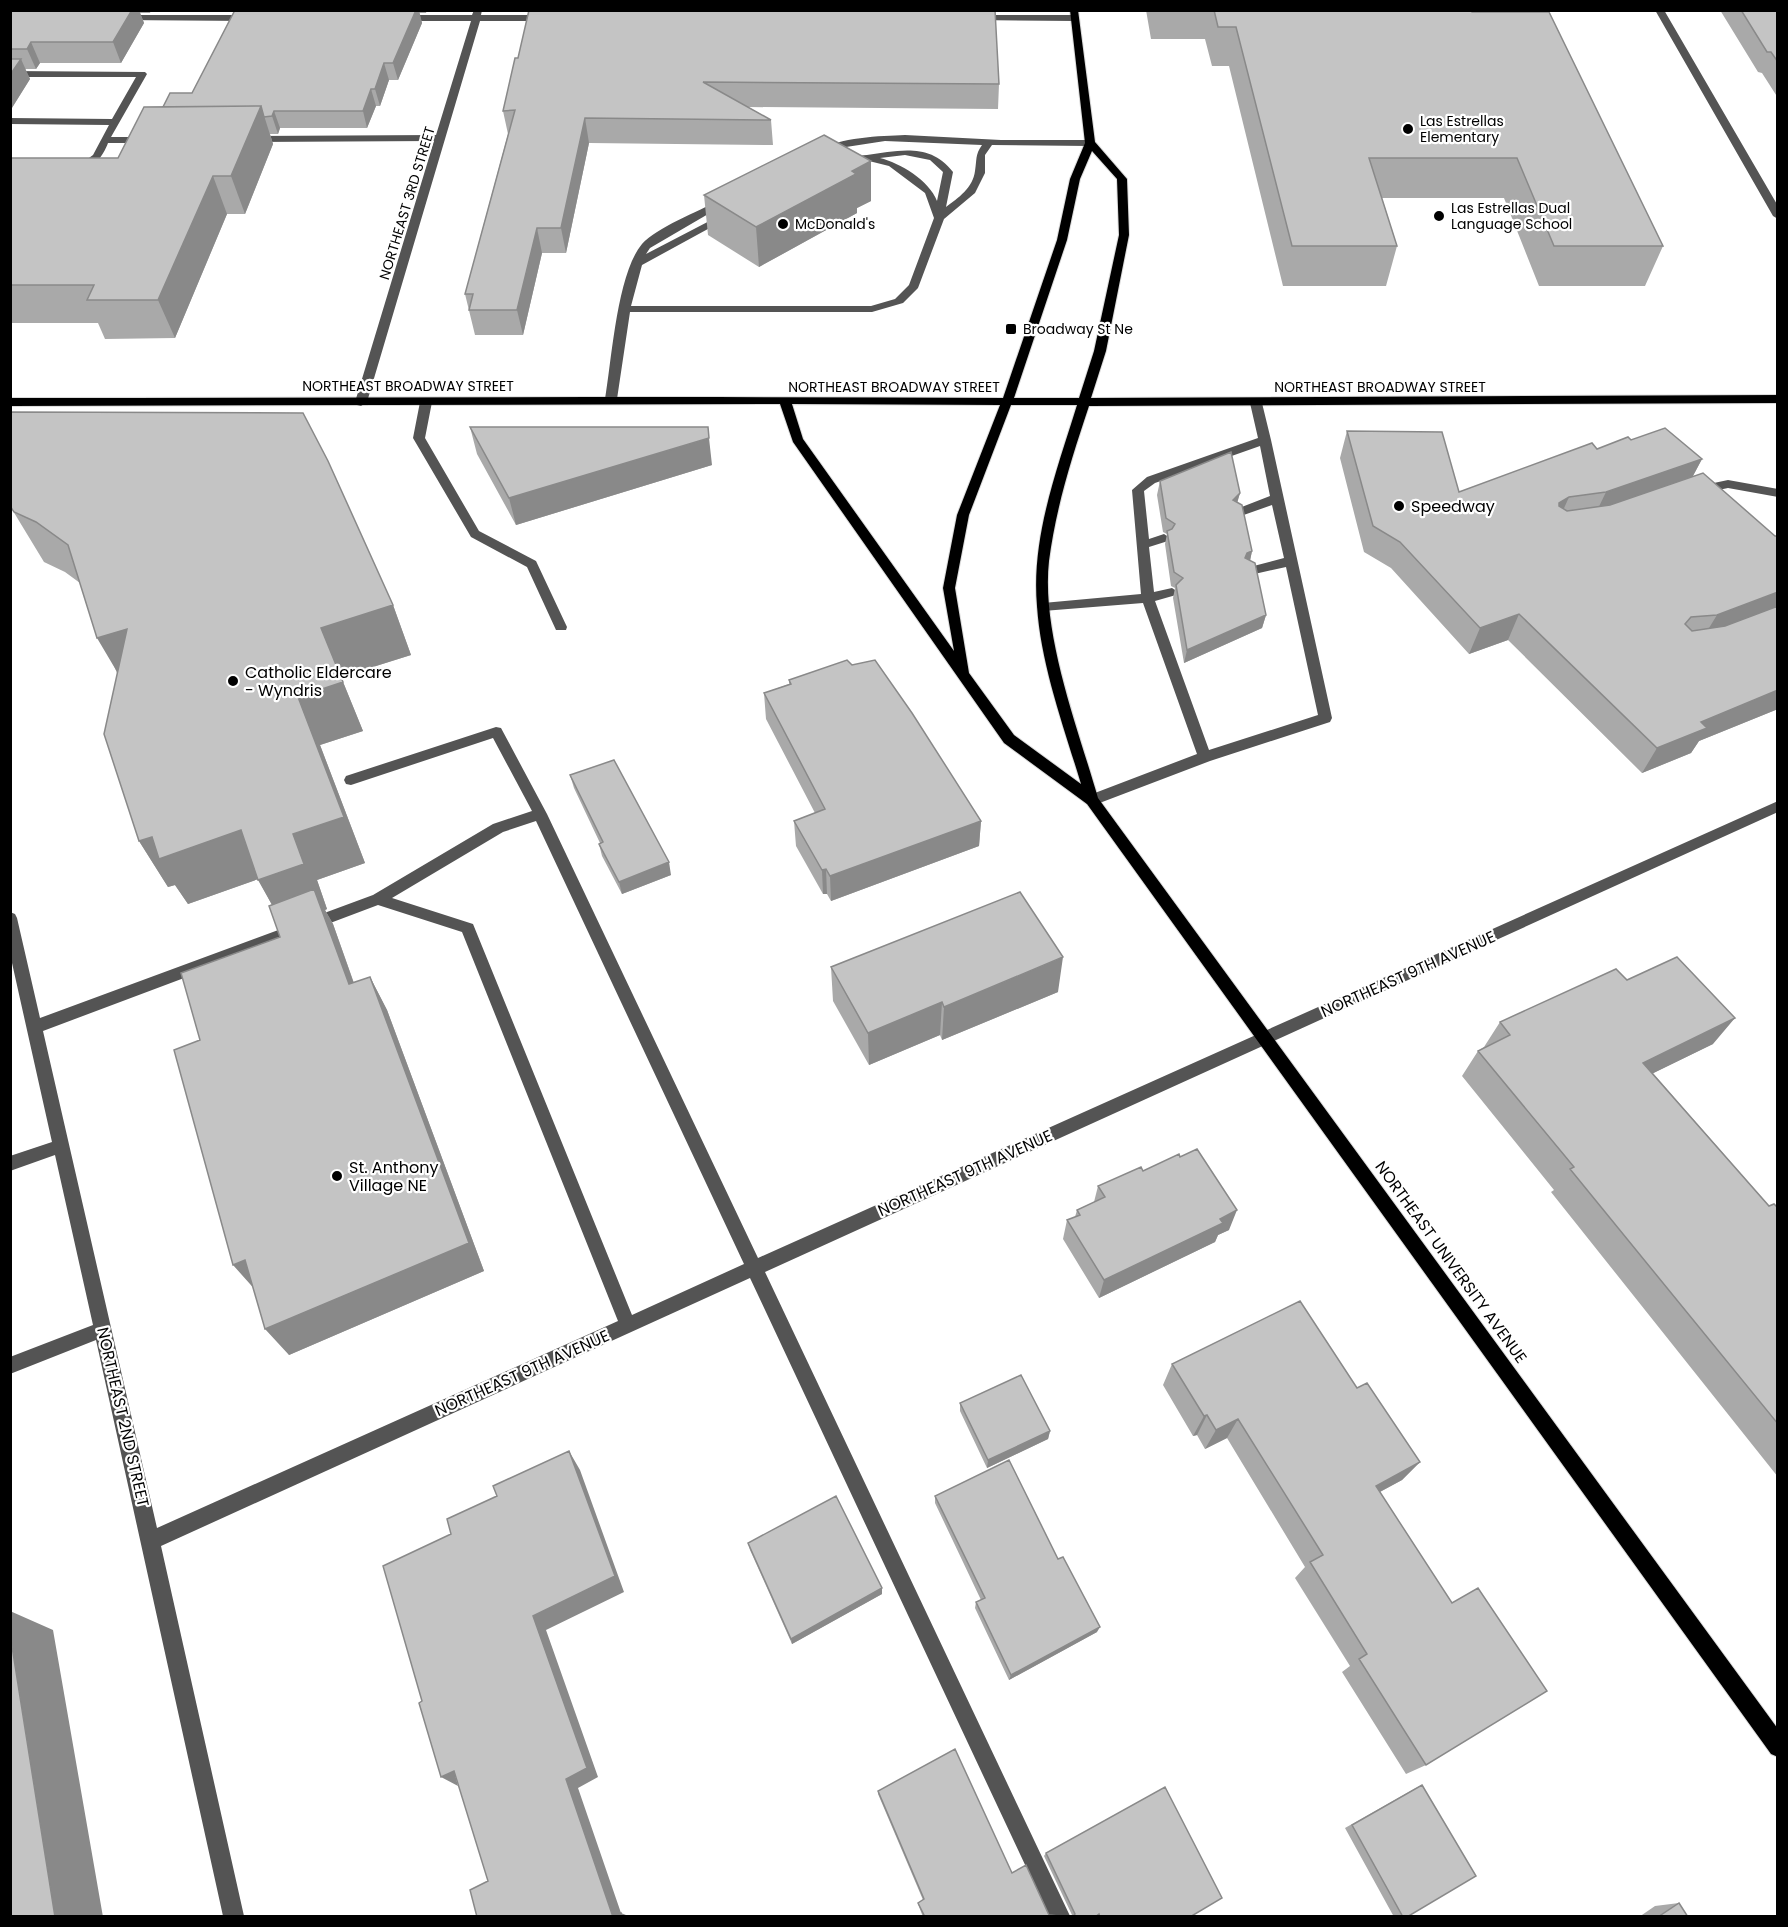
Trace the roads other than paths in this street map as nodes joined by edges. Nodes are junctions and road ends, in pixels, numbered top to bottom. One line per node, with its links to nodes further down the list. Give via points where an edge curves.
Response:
1 (1659, 10): 22 (street)
2 (477, 14): 6 (street); 7 (street); 12 (street, NORTHEAST 3RD STREET)
3 (1074, 14): 8 (street); 17 (main road, NORTHEAST UNIVERSITY AVENUE)
4 (117, 18): 5 (street)
5 (258, 18)
6 (388, 18)
7 (553, 18)
8 (972, 18)
9 (10, 74): 11 (street, via 142,74)
10 (10, 122): 11 (street)
11 (116, 122): 14 (street)
12 (440, 138): 13 (street); 33 (street, NORTHEAST 3RD STREET)
13 (244, 139)
14 (105, 140): 15 (street); 21 (street, via 97,157)
15 (163, 140)
16 (989, 142): 17 (street); 18 (street, via 913,136 873,139); 27 (street, via 980,155 980,173 970,193)
17 (1090, 143): 36 (main road, NORTHEAST UNIVERSITY AVENUE, via 1075,179 1062,240); 37 (main road, NORTHEAST UNIVERSITY AVENUE, via 1122,179 1124,235 1100,351)
18 (810, 156)
19 (866, 156): 20 (street); 27 (street, via 892,164 929,192); 27 (street, via 923,153 941,162 948,172)
20 (833, 164)
21 (74, 171)
22 (1766, 196): 23 (street); 26 (street)
23 (1778, 196)
24 (728, 199): 28 (street, via 646,244)
25 (738, 210): 28 (street)
26 (1778, 216)
27 (939, 218): 29 (street, via 914,286 899,302 872,309)
28 (636, 264): 29 (street)
29 (625, 309): 30 (street)
30 (611, 399): 34 (main road, NORTHEAST BROADWAY STREET); 35 (main road, NORTHEAST BROADWAY STREET)
31 (1778, 399): 38 (main road, NORTHEAST BROADWAY STREET)
32 (10, 402): 33 (main road, NORTHEAST BROADWAY STREET)
33 (361, 402): 34 (main road, NORTHEAST BROADWAY STREET)
34 (426, 402): 51 (street, via 419,438 475,534 532,564)
35 (785, 402): 36 (main road, NORTHEAST BROADWAY STREET); 52 (main road, via 797,439)
36 (1007, 402): 37 (main road, NORTHEAST BROADWAY STREET); 52 (main road, NORTHEAST UNIVERSITY AVENUE, via 963,514 949,588)
37 (1083, 403): 38 (main road, NORTHEAST BROADWAY STREET); 50 (main road, NORTHEAST UNIVERSITY AVENUE, via 1054,497 1043,563)
38 (1256, 403): 39 (street)
39 (1265, 440): 42 (street); 45 (street, via 1151,480 1138,490)
40 (1778, 493): 41 (street, via 1728,484)
41 (1687, 494)
42 (1278, 498): 43 (street); 46 (street)
43 (1238, 513)
44 (1164, 538): 45 (street)
45 (1143, 545): 49 (street)
46 (1291, 561): 47 (street); 53 (street, via 1325,718)
47 (1250, 571)
48 (1172, 592): 49 (street)
49 (1148, 598): 50 (street); 53 (street)
50 (1043, 607): 55 (main road, NORTHEAST UNIVERSITY AVENUE, via 1054,667)
51 (561, 627)
52 (965, 677): 55 (main road, NORTHEAST UNIVERSITY AVENUE, via 1009,739)
53 (1205, 757): 55 (street)
54 (351, 780): 57 (street, via 496,732)
55 (1092, 800): 61 (main road, NORTHEAST UNIVERSITY AVENUE)
56 (1778, 806): 61 (street, NORTHEAST 9TH AVENUE)
57 (540, 814): 58 (street, via 498,828); 64 (street)
58 (378, 899): 60 (street); 65 (street, via 468,928)
59 (10, 918): 60 (street, NORTHEAST 2ND STREET)
60 (35, 1027): 62 (street, NORTHEAST 2ND STREET)
61 (1266, 1039): 64 (street, NORTHEAST 9TH AVENUE); 69 (main road, NORTHEAST UNIVERSITY AVENUE)
62 (60, 1146): 63 (street); 66 (street, NORTHEAST 2ND STREET)
63 (10, 1164)
64 (756, 1268): 65 (street, NORTHEAST 9TH AVENUE); 71 (street)
65 (628, 1324): 68 (street, NORTHEAST 9TH AVENUE)
66 (103, 1329): 67 (street); 68 (street, NORTHEAST 2ND STREET)
67 (10, 1366)
68 (152, 1540): 70 (street, NORTHEAST 2ND STREET)
69 (1778, 1747)
70 (232, 1917)
71 (1060, 1917)

